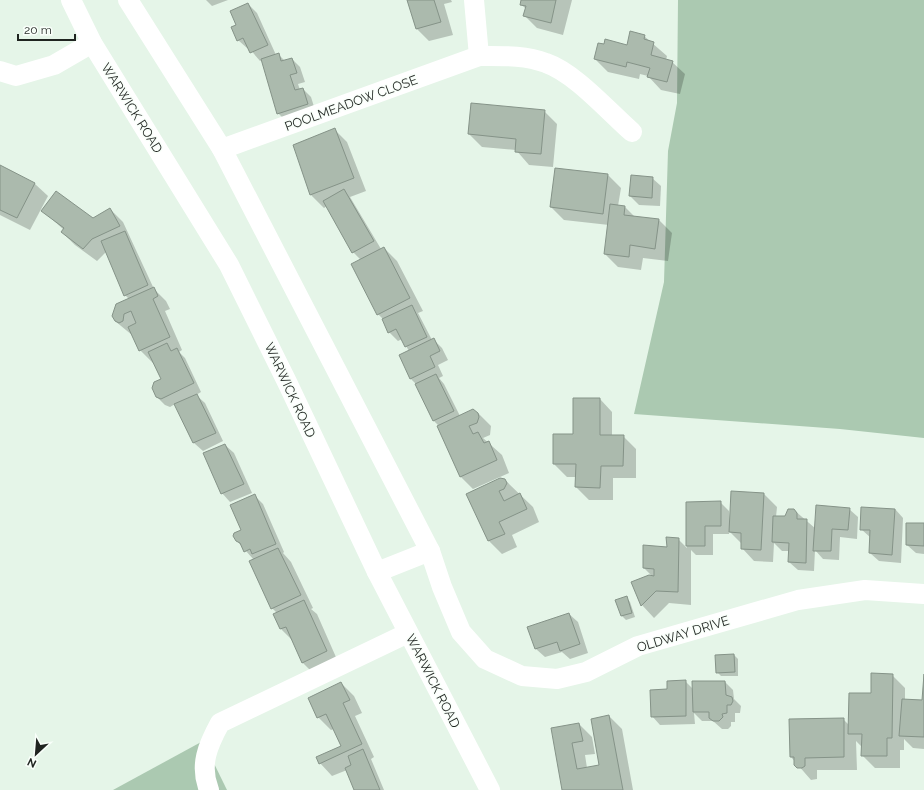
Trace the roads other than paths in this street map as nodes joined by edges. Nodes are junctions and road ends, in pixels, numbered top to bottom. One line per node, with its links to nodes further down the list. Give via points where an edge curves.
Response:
1 (72, 0): 4 (street, WARWICK ROAD)
2 (128, 0): 8 (street)
3 (474, 0): 5 (street)
4 (92, 43): 6 (street, via 54,65 16,76); 10 (street, WARWICK ROAD, via 229,265)
5 (479, 56): 7 (street, POOLMEADOW CLOSE, via 514,56 546,63 568,74); 8 (street, POOLMEADOW CLOSE)
6 (0, 71)
7 (632, 132)
8 (222, 149): 9 (street)
9 (430, 551): 10 (street); 11 (street, OLDWAY DRIVE, via 461,632 485,660 522,676 557,679 586,672 638,646 798,600 865,590)
10 (377, 572): 12 (street, WARWICK ROAD)
11 (924, 594)
12 (408, 633): 13 (street, via 220,723 204,762); 14 (street, WARWICK ROAD)
13 (209, 790)
14 (490, 790)

